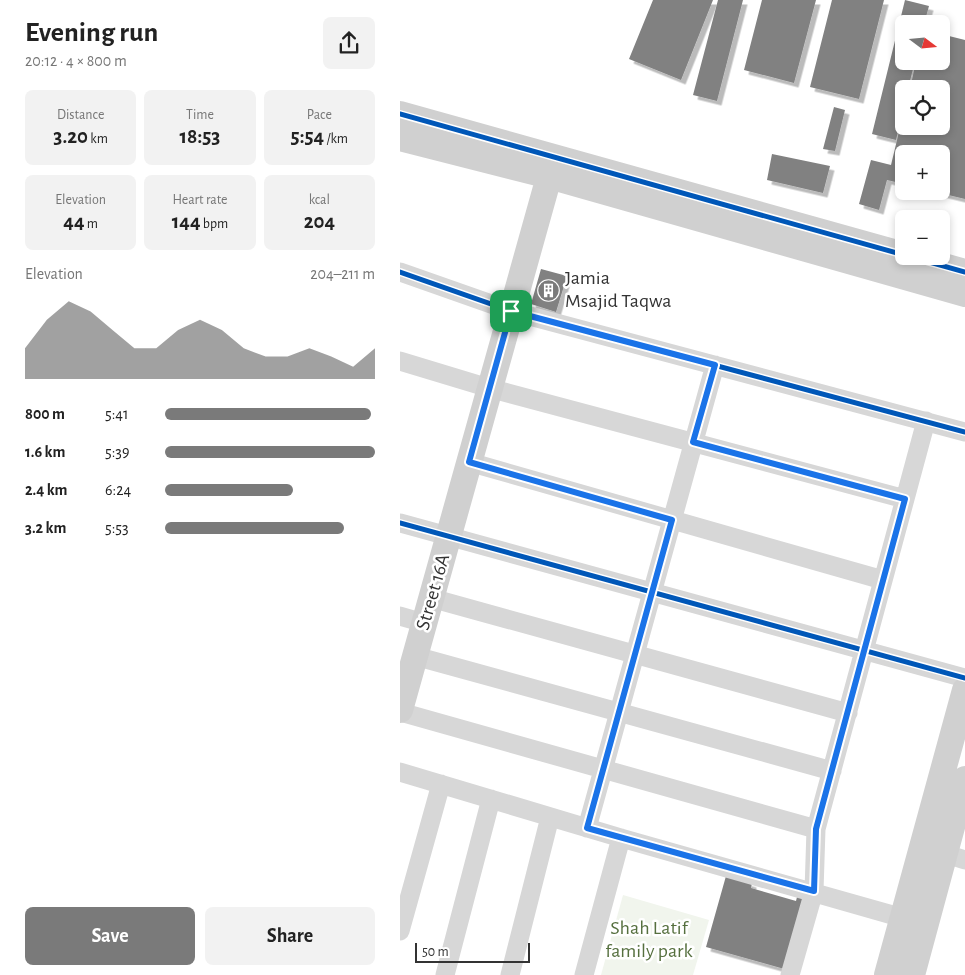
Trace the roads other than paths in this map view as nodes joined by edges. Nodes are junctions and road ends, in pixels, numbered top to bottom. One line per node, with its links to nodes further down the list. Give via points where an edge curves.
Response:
1 (400, 114): 3 (street)
2 (400, 138): 3 (street)
3 (552, 166): 4 (street); 8 (street, Street 16A)
4 (906, 267): 6 (street); 7 (street)
5 (400, 272): 8 (street)
6 (965, 272)
7 (965, 294)
8 (511, 311): 10 (street); 11 (street, Street 16A)
9 (400, 361): 11 (street)
10 (715, 365): 12 (street); 14 (street)
11 (489, 388): 14 (street); 15 (street, Street 16A)
12 (926, 421): 13 (street); 16 (street)
13 (965, 432)
14 (693, 442): 16 (street); 17 (street)
15 (469, 462): 17 (street); 19 (street, Street 16A)
16 (905, 499): 20 (street)
17 (672, 520): 20 (street); 21 (street)
18 (400, 523): 19 (street)
19 (448, 536): 21 (street); 22 (street, Street 16A)
20 (883, 580): 24 (street)
21 (652, 591): 24 (street); 25 (street)
22 (431, 598): 23 (street, Street 16A); 25 (street)
23 (412, 620): 26 (street, Street 16A)
24 (865, 650): 27 (street); 31 (street)
25 (635, 654): 30 (street); 31 (street)
26 (415, 656): 29 (street, Street 16A); 30 (street)
27 (965, 678)
28 (965, 690): 44 (street)
29 (401, 706): 32 (street)
30 (619, 712): 32 (street); 33 (street)
31 (848, 713): 33 (street)
32 (603, 769): 39 (street); 40 (street)
33 (832, 771): 40 (street)
34 (400, 772): 36 (street)
35 (965, 779): 42 (street)
36 (440, 784): 37 (street); 45 (street)
37 (491, 799): 38 (street); 46 (street)
38 (550, 817): 39 (street); 47 (street)
39 (587, 828): 41 (street)
40 (816, 829): 43 (street)
41 (621, 838): 43 (street); 48 (street)
42 (955, 857): 51 (street)
43 (814, 891): 44 (street); 49 (street)
44 (904, 918): 50 (street)
45 (400, 931)
46 (444, 975)
47 (510, 975)
48 (584, 975)
49 (790, 975)
50 (887, 975)
51 (912, 975)

